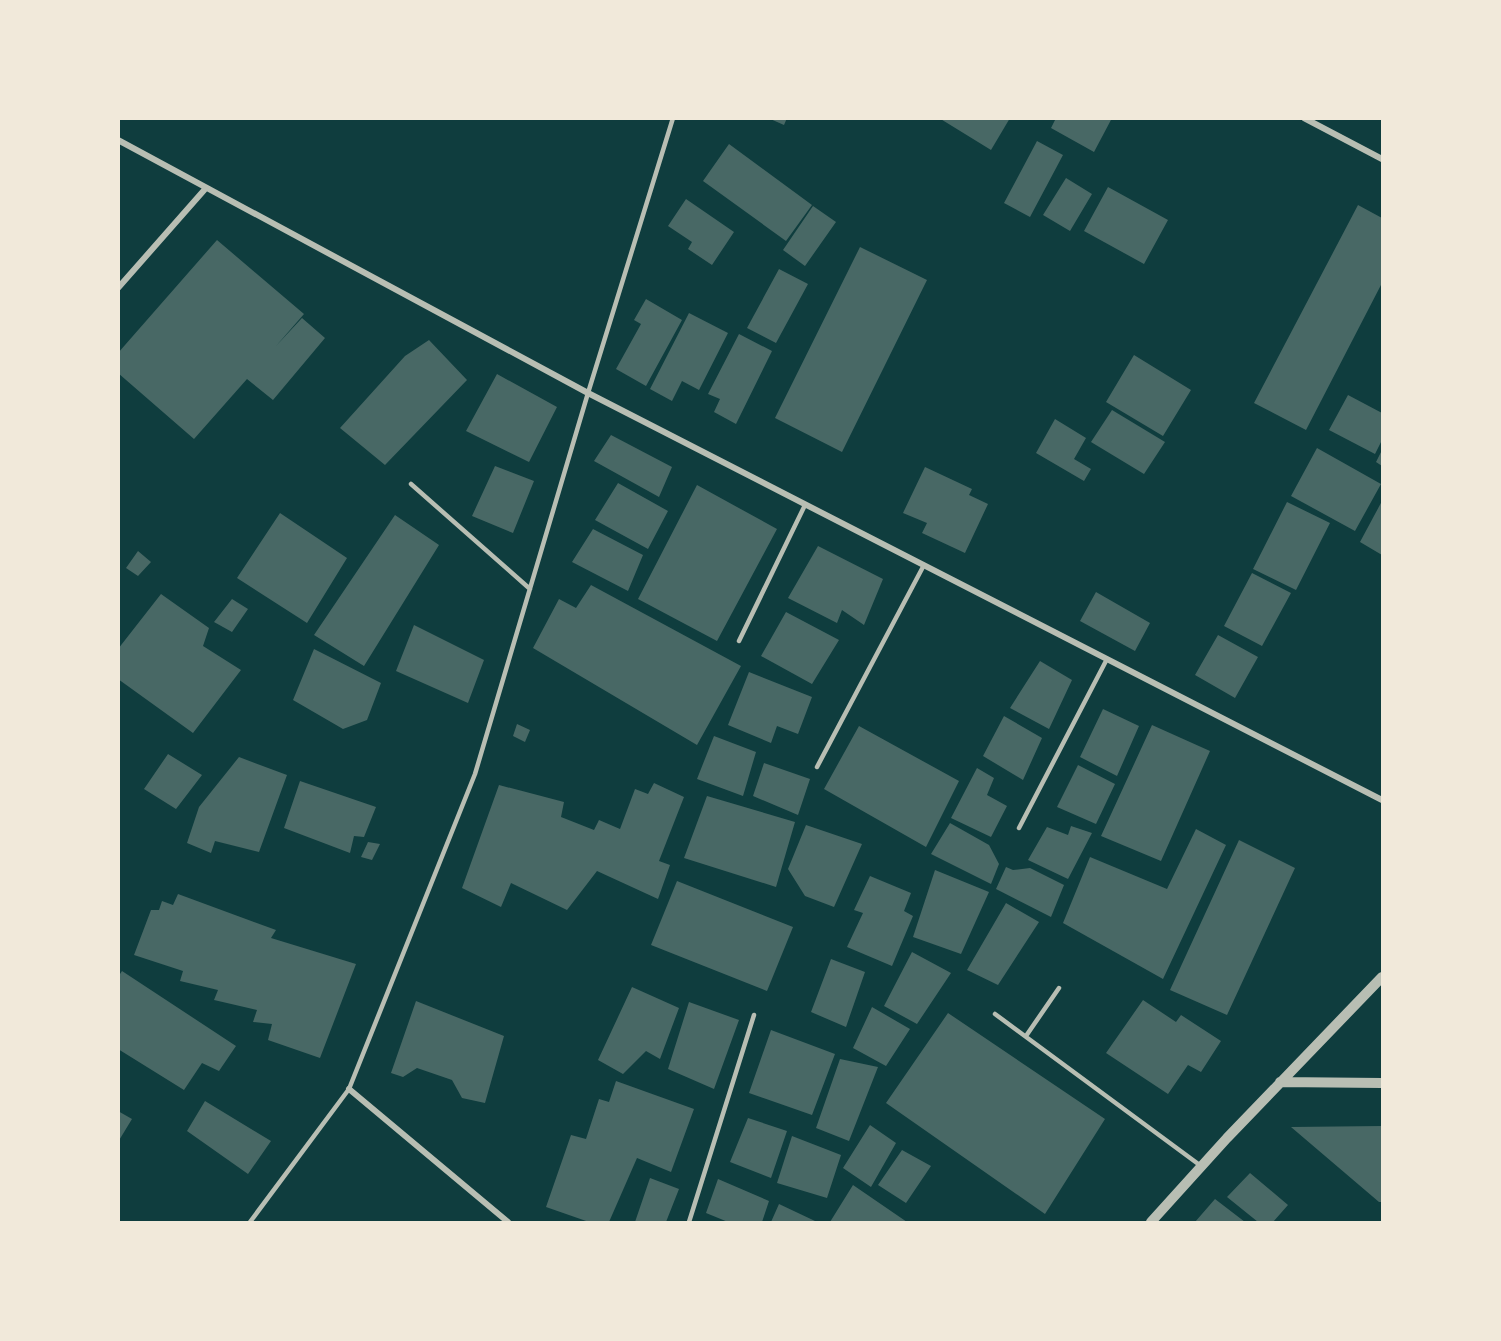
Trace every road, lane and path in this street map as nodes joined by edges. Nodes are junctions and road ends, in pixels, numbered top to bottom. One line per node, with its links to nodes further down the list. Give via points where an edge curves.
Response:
1 (673, 118): 7 (lane)
2 (1305, 118): 4 (street)
3 (118, 140): 5 (street)
4 (1383, 159)
5 (206, 188): 6 (street); 7 (street)
6 (119, 287)
7 (588, 393): 9 (street); 11 (lane)
8 (411, 484): 11 (lane)
9 (805, 505): 10 (street); 12 (lane)
10 (924, 565): 13 (street); 14 (lane)
11 (530, 589): 24 (lane, via 475,774)
12 (739, 641)
13 (1107, 659): 15 (street); 16 (lane)
14 (817, 767)
15 (1383, 800)
16 (1019, 828)
17 (1383, 977): 22 (street)
18 (1059, 988): 21 (lane)
19 (995, 1014): 21 (lane)
20 (754, 1015): 28 (lane)
21 (1026, 1036): 25 (lane)
22 (1280, 1082): 23 (street); 25 (street)
23 (1383, 1083)
24 (349, 1089): 26 (lane); 27 (street)
25 (1201, 1166): 29 (street)
26 (250, 1222)
27 (508, 1222)
28 (689, 1222)
29 (1151, 1222)

